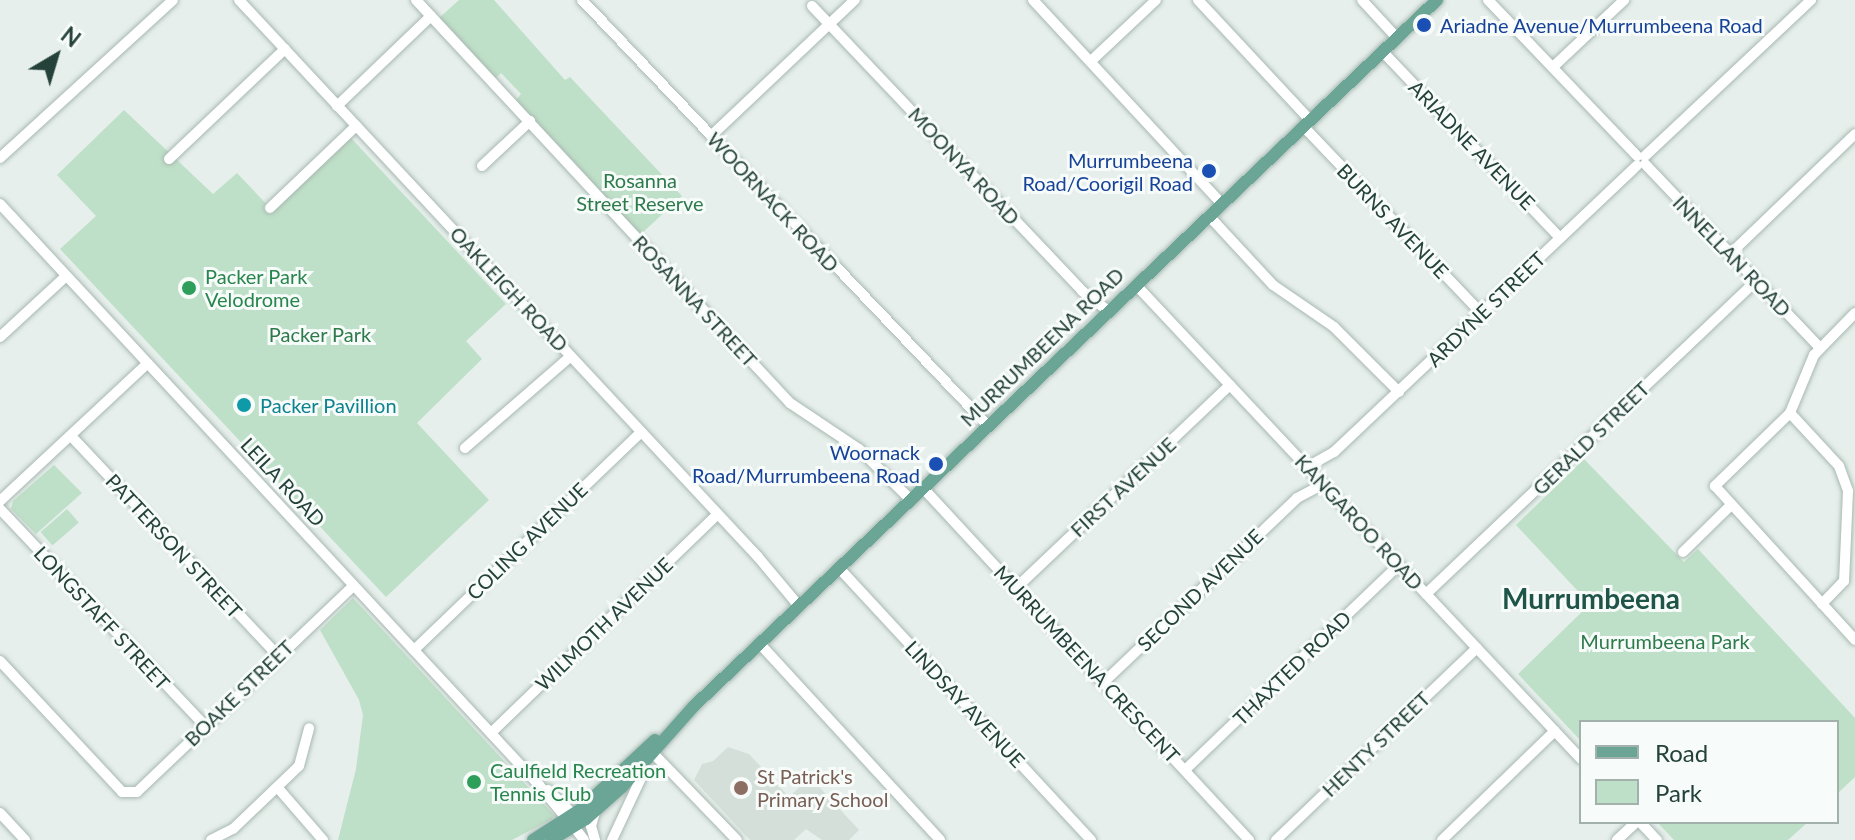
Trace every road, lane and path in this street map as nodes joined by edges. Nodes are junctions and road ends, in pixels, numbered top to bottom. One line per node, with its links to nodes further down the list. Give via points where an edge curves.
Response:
1 (173, 0): 28 (street)
2 (239, 0): 18 (street, OAKLEIGH ROAD)
3 (416, 0): 15 (street, ROSANNA STREET)
4 (582, 0): 27 (street, WOORNACK ROAD)
5 (855, 0): 16 (street)
6 (1033, 0): 20 (street)
7 (1156, 0): 20 (street)
8 (1198, 0): 24 (street, BURNS AVENUE)
9 (1362, 0): 17 (street)
10 (1437, 0): 17 (main road, MURRUMBEENA ROAD)
11 (1488, 0): 21 (street, INNELLAN ROAD)
12 (1624, 0): 21 (street)
13 (1811, 0): 30 (street, ARDYNE STREET)
14 (810, 3): 16 (street, MOONYA ROAD)
15 (431, 16): 22 (street); 23 (street, ROSANNA STREET)
16 (830, 24): 27 (street); 42 (street, MOONYA ROAD)
17 (1397, 38): 19 (main road, MURRUMBEENA ROAD)
18 (285, 49): 22 (street, OAKLEIGH ROAD); 29 (street)
19 (1383, 52): 24 (main road, MURRUMBEENA ROAD); 36 (street, ARIADNE AVENUE)
20 (1091, 61): 32 (street)
21 (1553, 67): 30 (street, INNELLAN ROAD)
22 (337, 106): 25 (street, OAKLEIGH ROAD)
23 (530, 121): 31 (street); 58 (street, ROSANNA STREET, via 790,403 859,449)
24 (1308, 124): 32 (main road, MURRUMBEENA ROAD); 43 (street, BURNS AVENUE)
25 (356, 126): 34 (street); 46 (street, OAKLEIGH ROAD)
26 (1855, 134): 37 (street)
27 (711, 136): 51 (street, WOORNACK ROAD)
28 (0, 158)
29 (169, 159)
30 (1641, 160): 36 (street, ARDYNE STREET); 37 (street, INNELLAN ROAD)
31 (482, 166)
32 (1224, 202): 35 (main road, MURRUMBEENA ROAD)
33 (0, 204): 38 (street, LEILA ROAD)
34 (270, 208)
35 (1209, 216): 40 (main road, MURRUMBEENA ROAD); 49 (street, via 1273,285 1334,327)
36 (1560, 238): 43 (street, ARDYNE STREET)
37 (1730, 254): 39 (street, INNELLAN ROAD)
38 (66, 276): 44 (street); 47 (street, LEILA ROAD)
39 (1756, 281): 45 (street, INNELLAN ROAD); 67 (street, GERALD STREET)
40 (1136, 285): 42 (main road, MURRUMBEENA ROAD); 48 (street, KANGAROO ROAD)
41 (1855, 313): 45 (street)
42 (1105, 314): 51 (main road, MURRUMBEENA ROAD)
43 (1482, 314): 49 (street, ARDYNE STREET)
44 (0, 337)
45 (1819, 347): 50 (street)
46 (571, 356): 52 (street, OAKLEIGH ROAD); 54 (street)
47 (147, 364): 53 (street); 65 (street, LEILA ROAD)
48 (1230, 385): 55 (street, KANGAROO ROAD); 66 (street, FIRST AVENUE)
49 (1399, 392): 55 (street, ARDYNE STREET)
50 (1790, 413): 59 (street, via 1715,486); 69 (street, via 1839,466 1848,491 1844,581)
51 (986, 428): 56 (main road, MURRUMBEENA ROAD)
52 (641, 432): 61 (street, OAKLEIGH ROAD); 73 (street, COLING AVENUE)
53 (71, 436): 57 (street); 74 (street, PATTERSON STREET)
54 (465, 448)
55 (1314, 475): 63 (street, KANGAROO ROAD); 76 (street, SECOND AVENUE, via 1297,498)
56 (923, 488): 58 (main road, MURRUMBEENA ROAD); 66 (street, MURRUMBEENA CRESCENT)
57 (0, 501)
58 (909, 502): 64 (main road, MURRUMBEENA ROAD)
59 (1730, 506): 62 (street); 69 (street)
60 (0, 509): 77 (street, LONGSTAFF STREET)
61 (718, 514): 68 (street, OAKLEIGH ROAD); 80 (street, WILMOTH AVENUE)
62 (1683, 552)
63 (1399, 565): 67 (street, KANGAROO ROAD); 83 (street, THAXTED ROAD)
64 (839, 568): 68 (main road, MURRUMBEENA ROAD); 101 (street, LINDSAY AVENUE)
65 (353, 586): 73 (street, LEILA ROAD); 74 (street, BOAKE STREET)
66 (1016, 588): 76 (street, MURRUMBEENA CRESCENT)
67 (1426, 594): 72 (street, KANGAROO ROAD)
68 (802, 604): 71 (main road, MURRUMBEENA ROAD)
69 (1822, 604): 70 (street)
70 (1855, 640)
71 (760, 644): 81 (main road, MURRUMBEENA ROAD); 100 (street)
72 (1477, 648): 79 (street, KANGAROO ROAD); 103 (street, HENTY STREET)
73 (414, 650): 80 (street, LEILA ROAD)
74 (278, 656): 77 (street, BOAKE STREET)
75 (0, 661): 77 (street, BOAKE STREET, via 122,792 137,792)
76 (1103, 683): 83 (street, MURRUMBEENA CRESCENT)
77 (205, 726)
78 (309, 728): 85 (street, via 299,766)
79 (1555, 731): 82 (street, KANGAROO ROAD); 104 (street)
80 (491, 733): 90 (street, LEILA ROAD)
81 (652, 748): 86 (main road, MURRUMBEENA ROAD); 90 (main road, MURRUMBEENA ROAD); 99 (street)
82 (1579, 757)
83 (1185, 770): 102 (street, MURRUMBEENA CRESCENT)
84 (641, 778): 98 (street)
85 (278, 788): 93 (street, via 233,829); 94 (street)
86 (595, 812): 90 (main road, MURRUMBEENA ROAD); 97 (street)
87 (0, 813): 92 (street)
88 (1636, 824): 105 (street)
89 (1640, 824): 106 (street)
90 (573, 825): 91 (main road, MURRUMBEENA ROAD); 95 (main road, MURRUMBEENA ROAD); 96 (street, LEILA ROAD)
91 (556, 837)
92 (25, 840)
93 (211, 840)
94 (323, 840)
95 (533, 840)
96 (584, 840)
97 (595, 840)
98 (612, 840)
99 (737, 840)
100 (940, 840)
101 (1091, 840)
102 (1249, 840)
103 (1276, 840)
104 (1442, 840)
105 (1617, 840)
106 (1657, 840)

